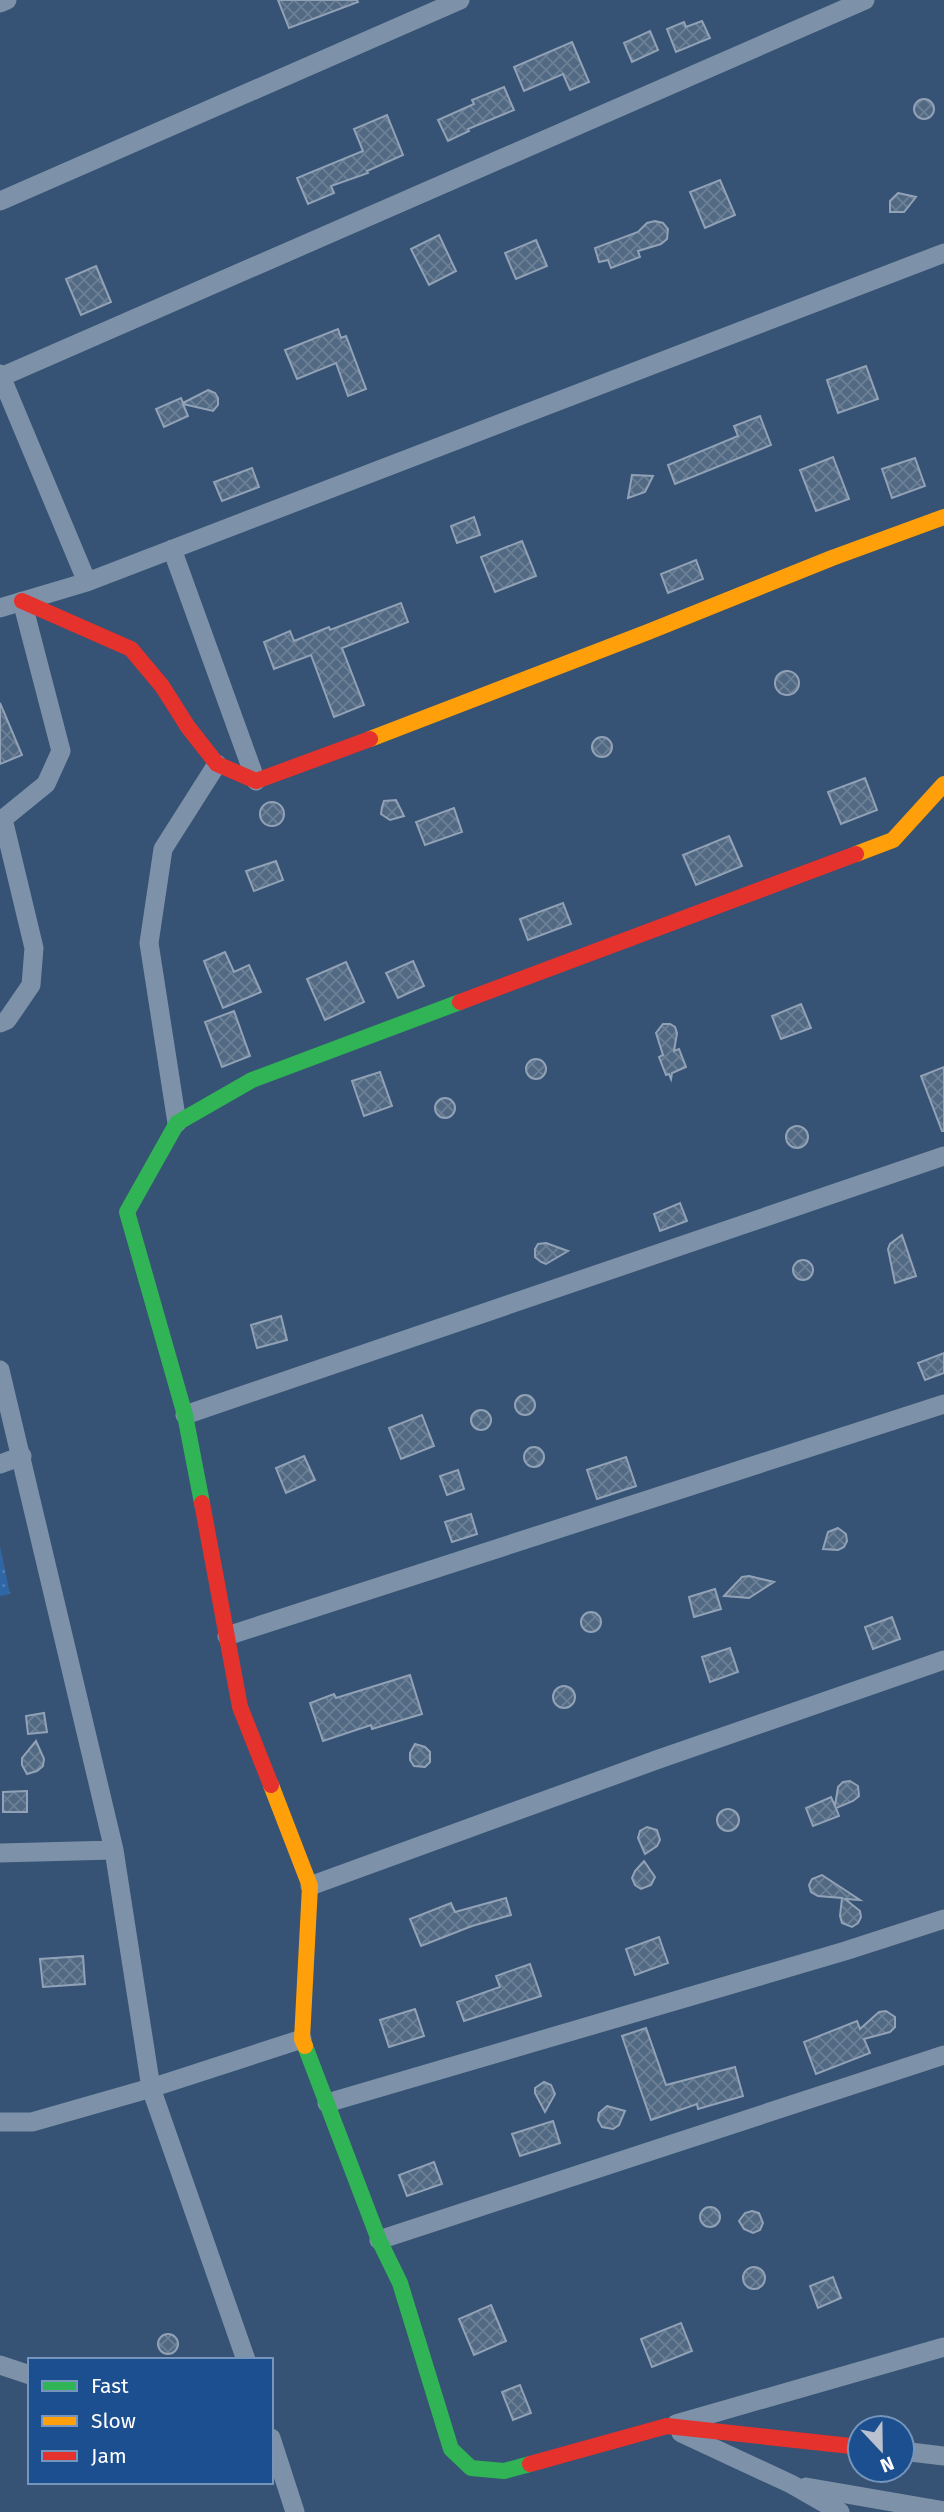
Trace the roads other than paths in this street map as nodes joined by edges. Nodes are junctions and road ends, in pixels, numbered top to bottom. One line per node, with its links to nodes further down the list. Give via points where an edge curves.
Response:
1 (7, 0): 4 (street)
2 (460, 0): 5 (street)
3 (865, 0): 7 (street)
4 (0, 3)
5 (0, 201)
6 (944, 253): 9 (street)
7 (2, 386): 10 (street)
8 (944, 517): 14 (street)
9 (172, 549): 10 (street); 14 (street)
10 (87, 582): 11 (street)
11 (22, 601): 12 (street); 13 (street, via 131,649); 16 (street, via 61,751 47,784)
12 (0, 608)
13 (217, 764): 14 (street); 18 (street, via 163,849 149,943)
14 (256, 781)
15 (944, 784): 18 (street, via 893,840 251,1080)
16 (1, 820): 17 (street, via 34,948 31,985 7,1020)
17 (0, 1023)
18 (177, 1123): 22 (street, via 127,1212)
19 (944, 1156): 22 (street)
20 (0, 1370): 23 (street)
21 (944, 1404): 25 (street)
22 (184, 1415): 25 (street)
23 (22, 1457): 24 (street); 27 (street)
24 (0, 1464)
25 (227, 1636): 29 (street, via 240,1707)
26 (944, 1660): 29 (street)
27 (114, 1850): 28 (street); 33 (street)
28 (0, 1853)
29 (310, 1886): 31 (street)
30 (944, 1919): 34 (street)
31 (302, 2039): 33 (street); 34 (street)
32 (944, 2056): 36 (street)
33 (151, 2088): 35 (street, via 32,2122); 37 (street)
34 (327, 2104): 36 (street)
35 (0, 2122)
36 (379, 2240): 43 (street, via 400,2283 451,2449 471,2468 504,2471)
37 (240, 2339): 39 (street); 40 (street)
38 (944, 2347): 43 (street)
39 (231, 2358)
40 (245, 2358)
41 (0, 2365): 42 (street)
42 (28, 2374)
43 (667, 2426): 45 (street); 48 (street)
44 (273, 2444): 50 (street)
45 (846, 2445)
46 (916, 2453): 47 (street)
47 (944, 2456)
48 (791, 2484): 49 (street); 51 (street)
49 (944, 2511)
50 (295, 2512)
51 (840, 2512)

